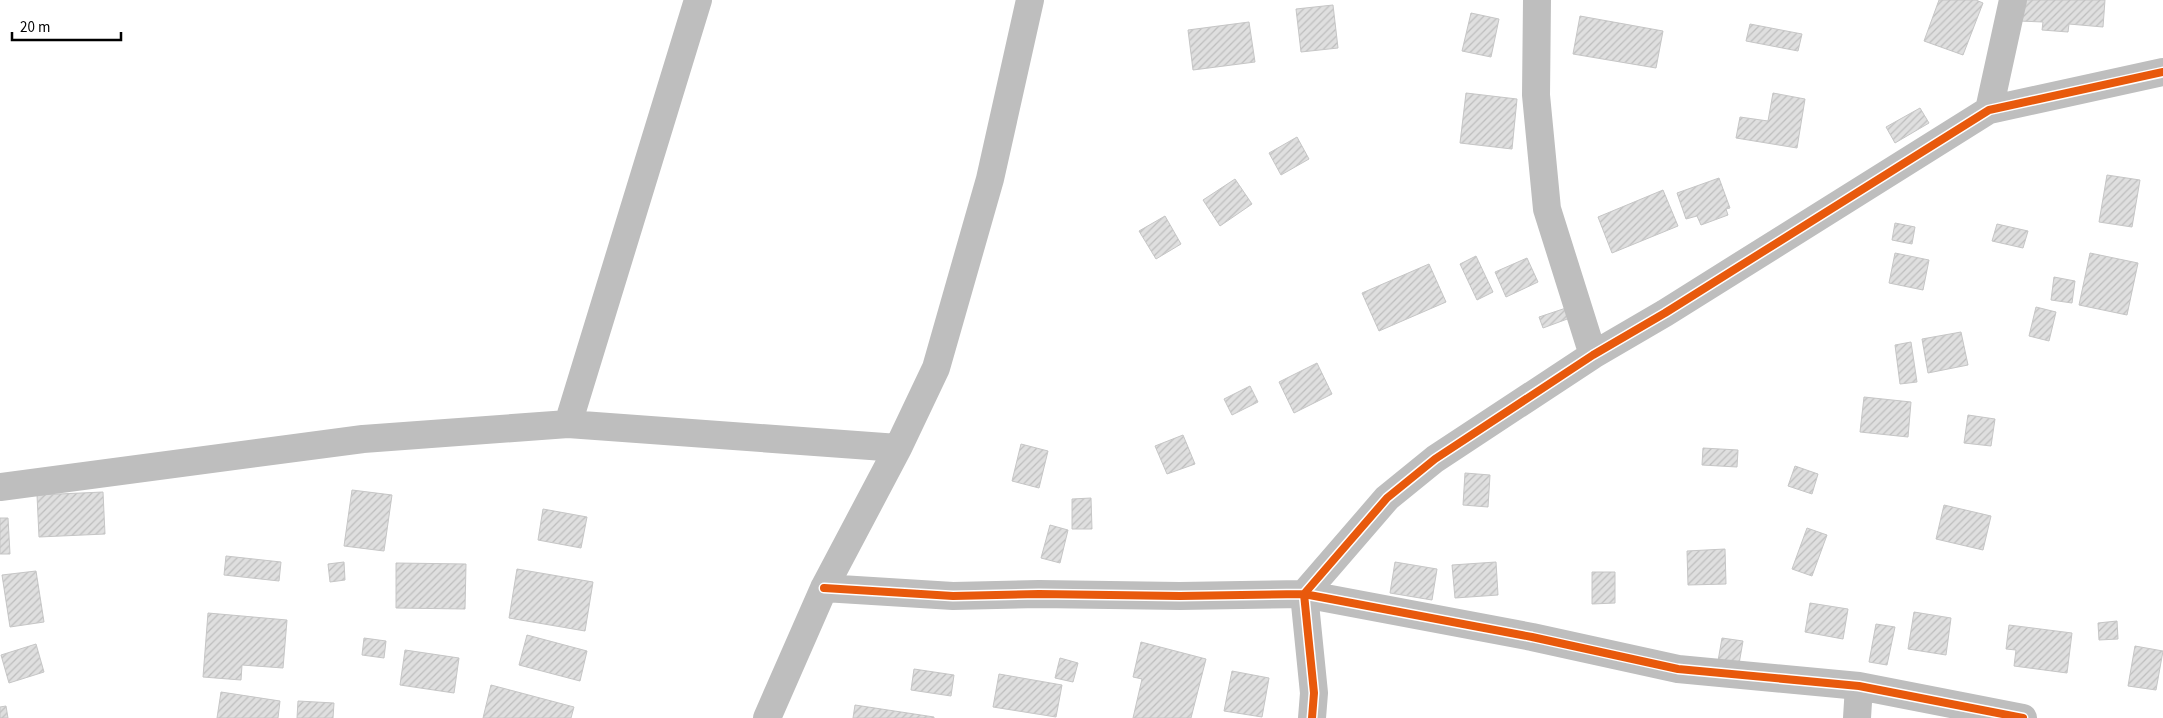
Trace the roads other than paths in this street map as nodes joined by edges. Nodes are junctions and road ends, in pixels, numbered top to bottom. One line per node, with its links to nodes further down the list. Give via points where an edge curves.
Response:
1 (698, 0): 8 (street)
2 (1030, 0): 9 (street, via 990,179 936,368)
3 (1537, 0): 7 (street, via 1536,95 1547,209)
4 (2013, 0): 6 (street)
5 (2163, 72): 6 (street)
6 (1989, 110): 7 (street)
7 (1593, 355): 12 (street, via 1435,459 1387,498)
8 (568, 424): 9 (street); 10 (street, via 363,439)
9 (898, 448): 11 (street)
10 (0, 487)
11 (824, 588): 12 (street, via 953,596); 14 (street)
12 (1304, 594): 13 (street, via 1532,637 1678,669); 15 (street, via 1314,693)
13 (1859, 686): 16 (street); 17 (street)
14 (767, 718)
15 (1312, 718)
16 (1857, 718)
17 (2023, 718)

